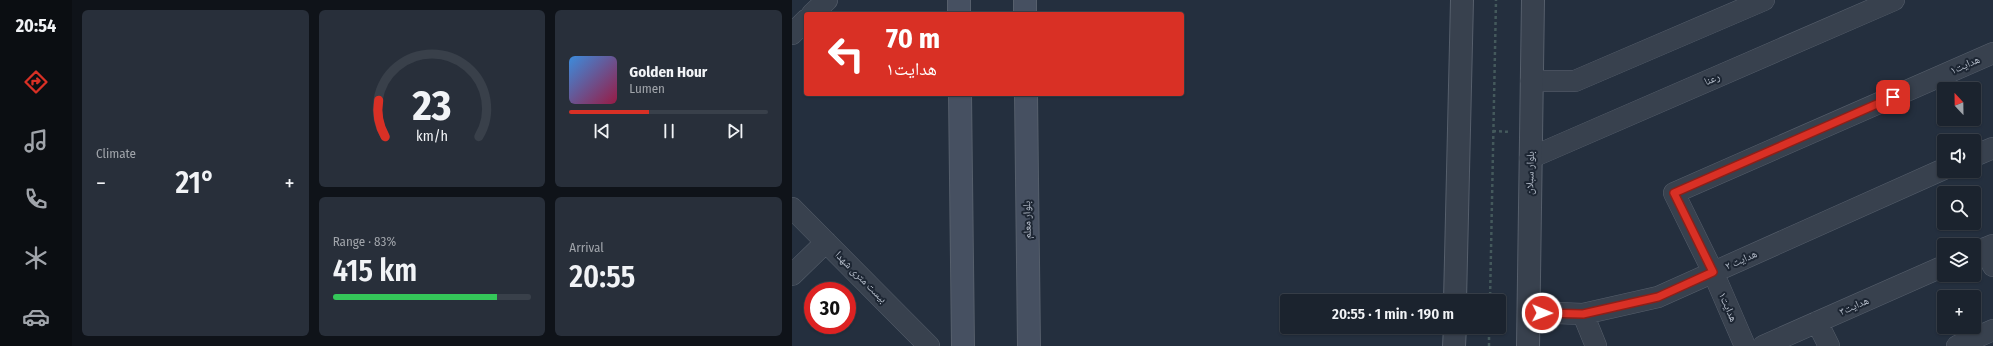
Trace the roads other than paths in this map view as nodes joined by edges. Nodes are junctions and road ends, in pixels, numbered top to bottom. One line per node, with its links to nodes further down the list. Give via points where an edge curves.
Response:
1 (827, 0): 8 (street)
2 (959, 0): 9 (main road)
3 (1025, 0): 10 (main road)
4 (1462, 0): 26 (street)
5 (1533, 0): 14 (street, بلوار سبلان)
6 (1764, 0): 14 (street, via 1575,82)
7 (1894, 0): 19 (street, رعنا)
8 (814, 12)
9 (959, 12)
10 (1025, 12)
11 (804, 22): 12 (street)
12 (792, 34)
13 (1993, 53): 24 (street, هدایت۱, via 1674,193)
14 (1531, 81): 19 (street, بلوار سبلان)
15 (960, 96): 33 (main road)
16 (1026, 96): 34 (main road, بلوار معلم)
17 (1993, 148): 18 (street)
18 (1981, 153)
19 (1530, 158): 27 (street, بلوار سبلان)
20 (1937, 172): 24 (street, هدایت ۲)
21 (792, 208): 22 (street, بیست متری شهدا)
22 (826, 242): 25 (street); 32 (street, بیست متری شهدا)
23 (1937, 269): 29 (street, هدایت۳)
24 (1713, 272): 28 (street, هدایت ۲, via 1658,297); 38 (street, هدایت۱)
25 (792, 276)
26 (1455, 294)
27 (1528, 312): 28 (street, هدایت ۲); 36 (street, بلوار سبلان)
28 (1583, 314): 37 (street)
29 (1817, 322): 39 (street, هدایت۳); 40 (street)
30 (1993, 330): 41 (street)
31 (1455, 334): 35 (street)
32 (929, 346)
33 (963, 346)
34 (1029, 346)
35 (1454, 346)
36 (1528, 346)
37 (1596, 346)
38 (1745, 346)
39 (1763, 346)
40 (1828, 346)
41 (1957, 346)

